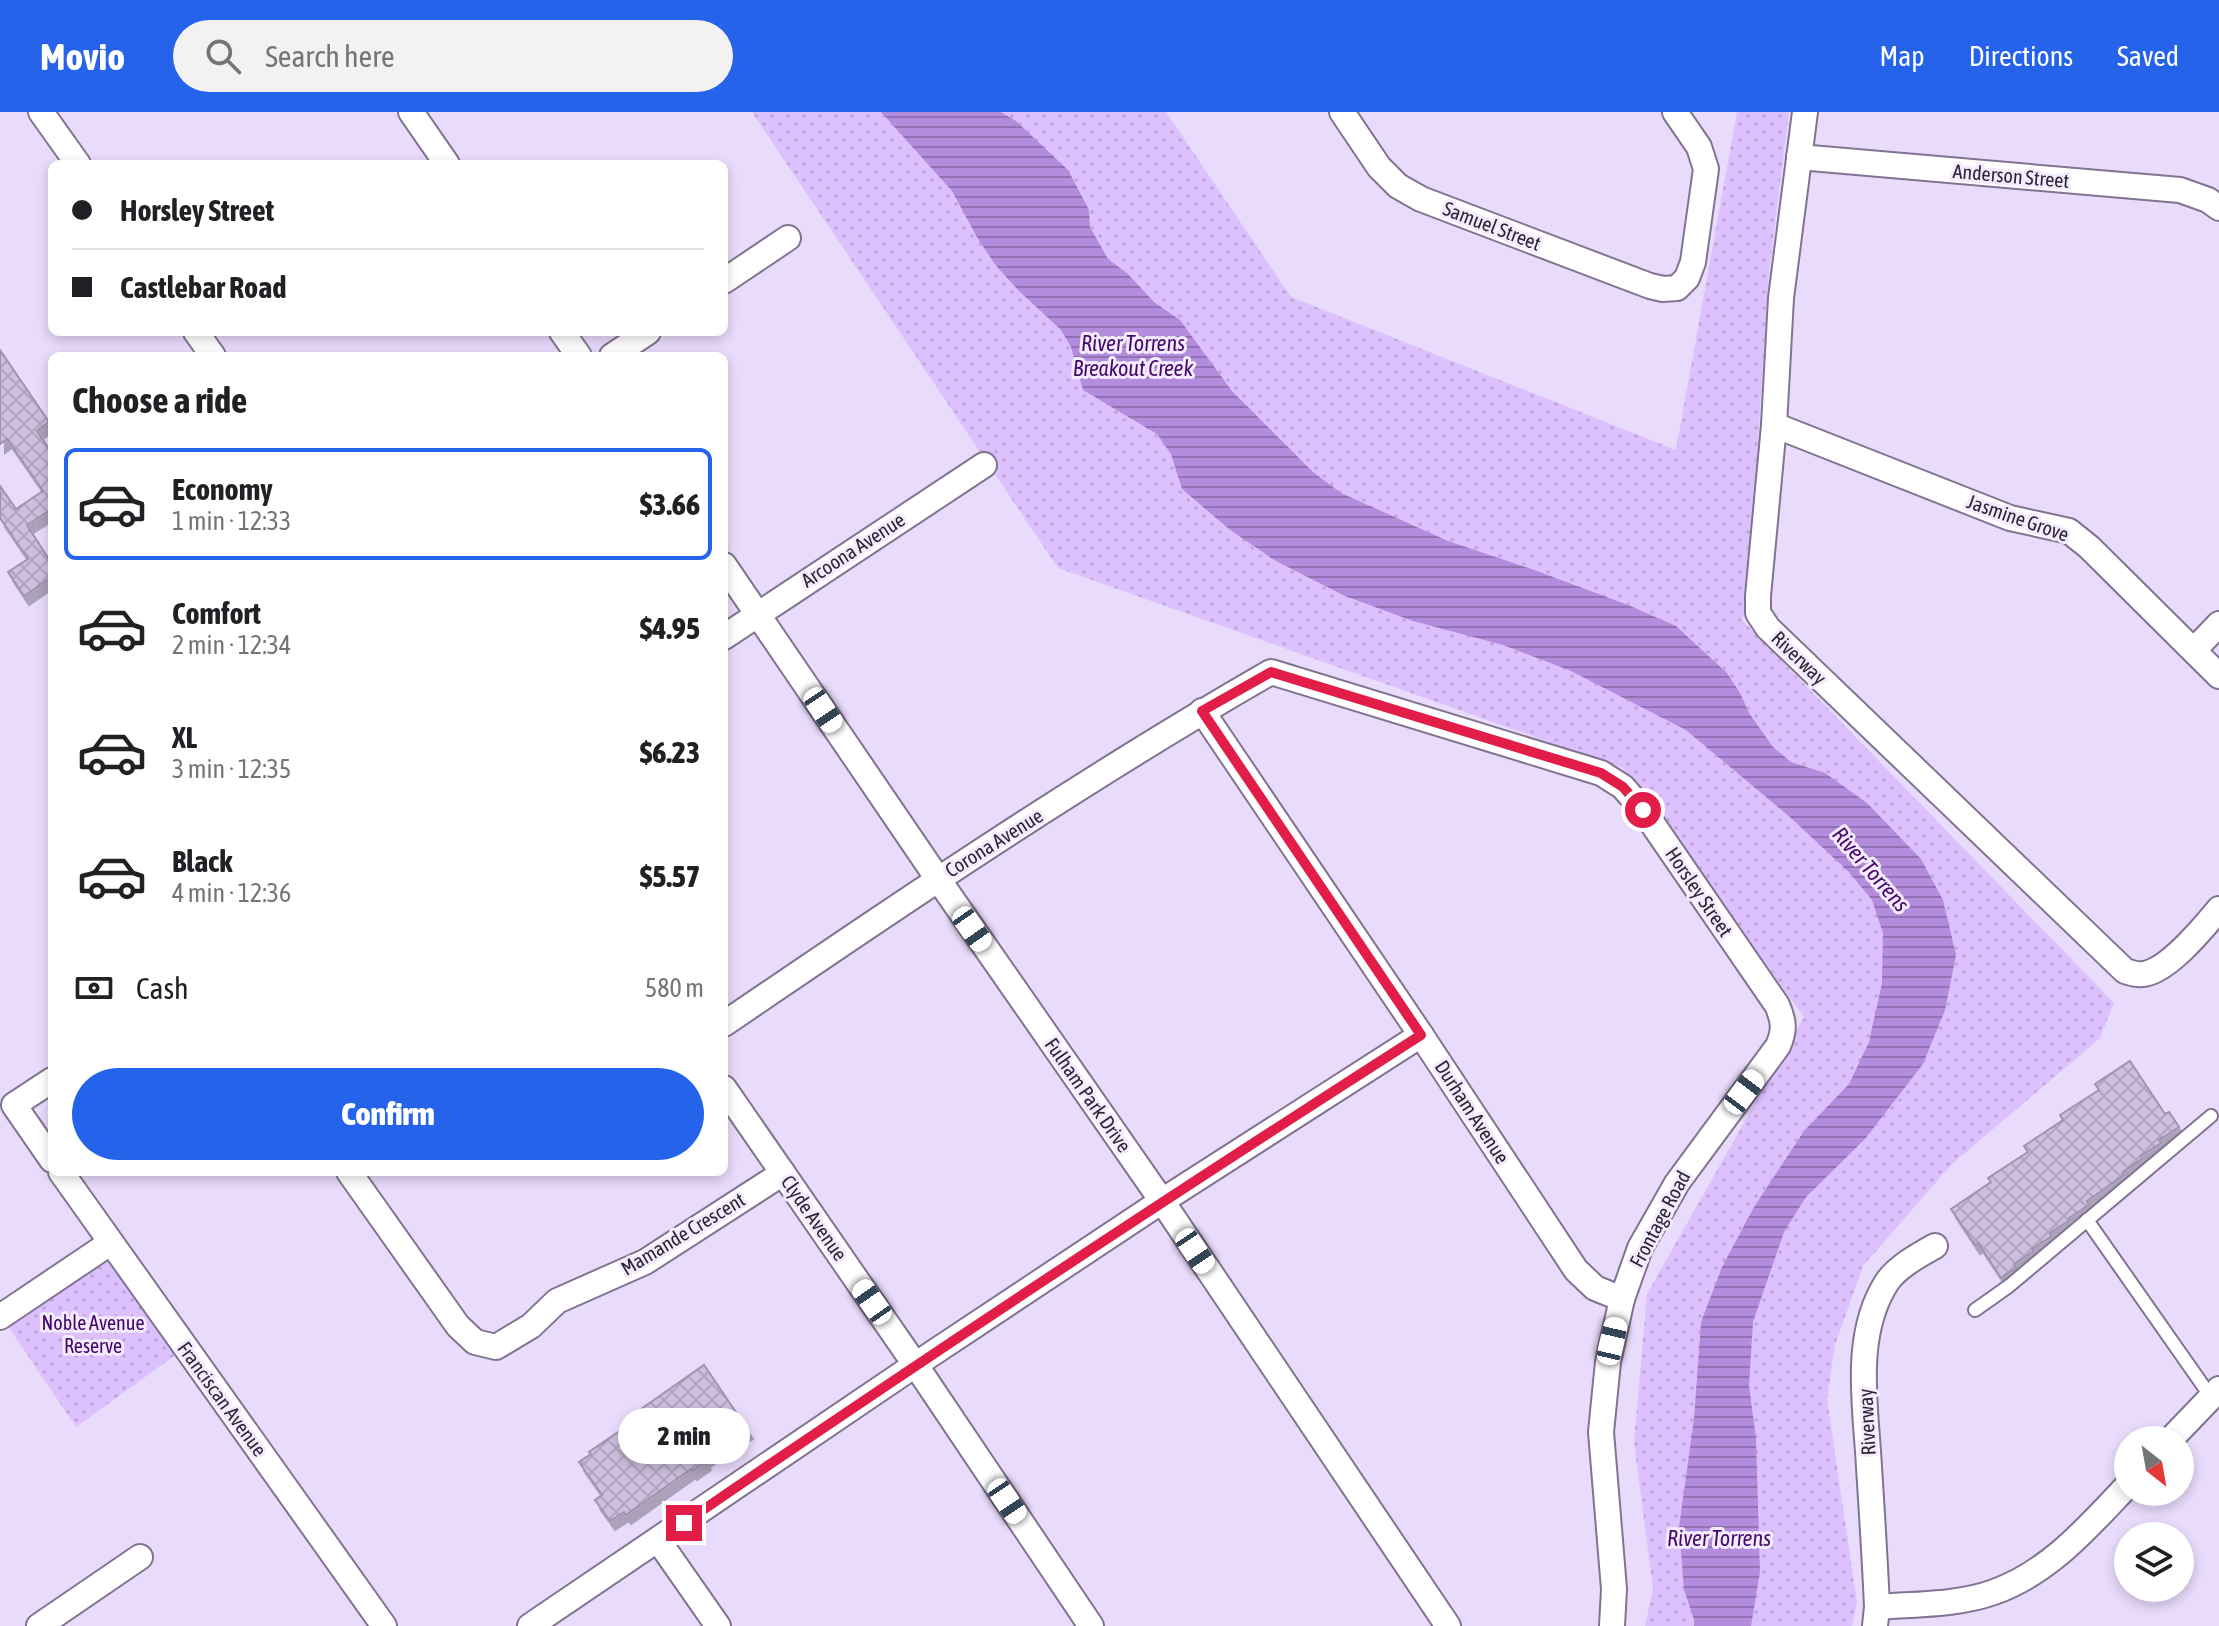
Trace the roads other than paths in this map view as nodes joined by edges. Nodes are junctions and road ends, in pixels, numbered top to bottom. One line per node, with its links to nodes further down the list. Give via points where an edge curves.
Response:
1 (41, 112): 7 (street)
2 (1342, 112): 3 (street, Samuel Street, via 1379,167 1421,199 1663,289 1677,288 1693,262 1706,169 1699,147)
3 (1675, 112)
4 (1805, 112): 6 (street, Riverway)
5 (421, 116): 8 (street)
6 (1799, 157): 9 (street, Anderson Street, via 2180,190); 14 (street, Riverway, via 1781,298)
7 (75, 160)
8 (445, 160)
9 (2219, 208)
10 (788, 238): 11 (street)
11 (728, 278)
12 (642, 336): 13 (street)
13 (618, 352)
14 (1774, 425): 20 (street, Jasmine Grove, via 2010,518 2069,531); 25 (street, Riverway, via 1758,596 1758,613 1768,628 2125,971 2155,971)
15 (984, 465): 17 (street, Arcoona Avenue)
16 (728, 571): 17 (street, Fulham Park Drive)
17 (758, 614): 19 (street, Arcoona Avenue); 24 (street, Fulham Park Drive)
18 (2219, 624): 20 (street)
19 (728, 634)
20 (2194, 650): 22 (street, Jasmine Grove)
21 (1271, 672): 23 (street, Corona Avenue); 27 (street, Horsley Street, via 1601,773 1623,787 1777,1005)
22 (2219, 676)
23 (1202, 711): 24 (street, Corona Avenue); 28 (street, Durham Avenue)
24 (938, 879): 26 (street, Corona Avenue); 36 (street, Fulham Park Drive)
25 (2214, 924)
26 (728, 1021)
27 (1784, 1031): 40 (street, Frontage Road, via 1677,1183 1640,1248)
28 (1421, 1035): 36 (street); 40 (street, Durham Avenue, via 1576,1270 1595,1288)
29 (48, 1083): 32 (street, via 14,1105)
30 (728, 1094): 33 (street, Clyde Avenue)
31 (2211, 1116): 37 (lane)
32 (48, 1154)
33 (783, 1173): 35 (street, Mamande Crescent, via 645,1262 557,1301 531,1326 496,1347 475,1342 458,1326); 43 (street, Clyde Avenue)
34 (64, 1176): 38 (street, Franciscan Avenue)
35 (352, 1176)
36 (1162, 1201): 43 (street); 55 (street, Fulham Park Drive)
37 (2087, 1220): 41 (lane); 44 (lane)
38 (110, 1243): 42 (street); 51 (street, Franciscan Avenue)
39 (1935, 1246): 49 (street, Riverway, via 1888,1280 1870,1326 1864,1366)
40 (1622, 1299): 56 (street, Frontage Road, via 1608,1362 1601,1432 1614,1589)
41 (1975, 1310)
42 (0, 1317)
43 (915, 1365): 47 (street); 54 (street, Clyde Avenue)
44 (2215, 1393): 45 (street)
45 (2183, 1426)
46 (2114, 1500): 49 (street, via 2038,1571 1993,1593)
47 (658, 1540): 52 (street); 53 (street)
48 (140, 1557): 50 (street)
49 (1876, 1617)
50 (39, 1626)
51 (384, 1626)
52 (530, 1626)
53 (718, 1626)
54 (1091, 1626)
55 (1448, 1626)
56 (1612, 1626)

